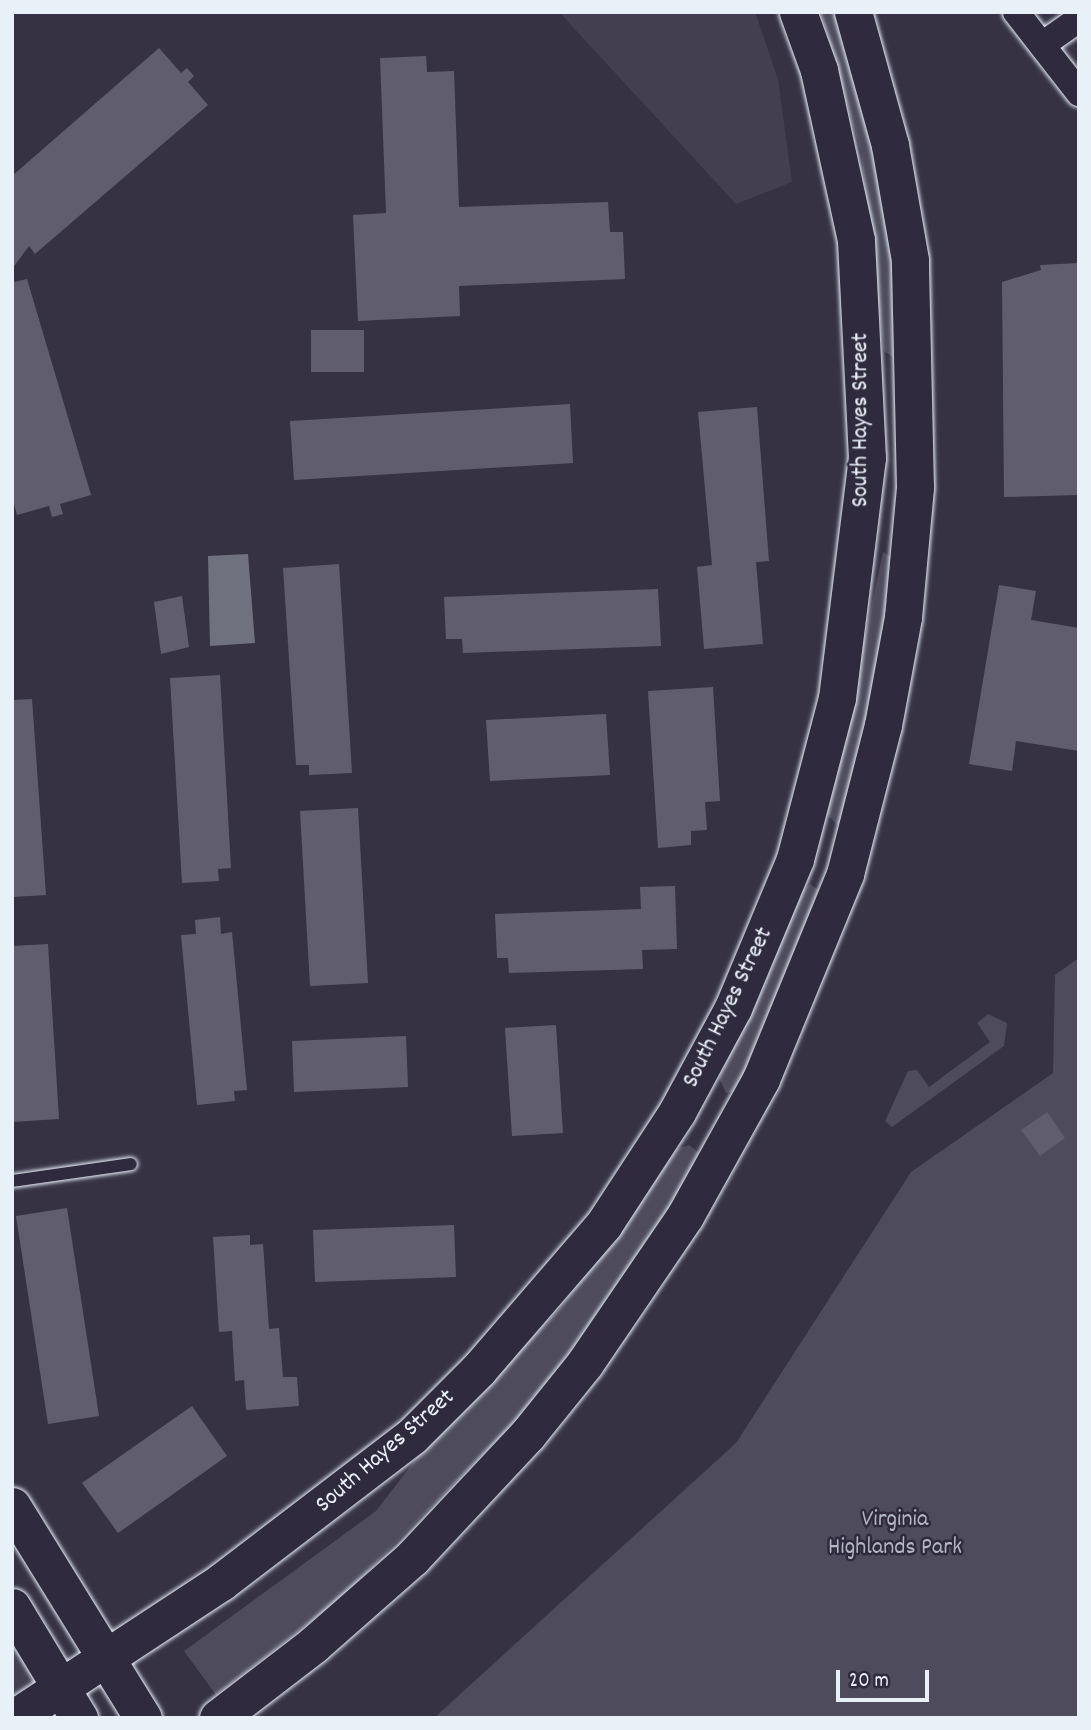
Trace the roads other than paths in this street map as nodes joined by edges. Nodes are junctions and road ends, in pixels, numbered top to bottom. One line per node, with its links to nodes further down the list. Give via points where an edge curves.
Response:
1 (798, 12): 11 (street, South Hayes Street, via 819,70 856,240 867,458 837,698 780,900 733,1008 677,1112 624,1197 534,1308 412,1436 355,1483)
2 (853, 12): 15 (street, via 890,145 910,260 915,486 903,617 883,725 845,874 761,1079 685,1216 585,1363 528,1434 412,1558 313,1645)
3 (1016, 12): 5 (street)
4 (1079, 19): 5 (street)
5 (1042, 45): 6 (street)
6 (1079, 93)
7 (131, 1164): 8 (lane)
8 (12, 1181)
9 (12, 1506): 11 (street)
10 (12, 1607): 12 (street)
11 (109, 1659): 12 (street, South Hayes Street); 14 (street)
12 (71, 1703): 13 (street, South Hayes Street)
13 (14, 1718)
14 (143, 1718)
15 (218, 1718)

